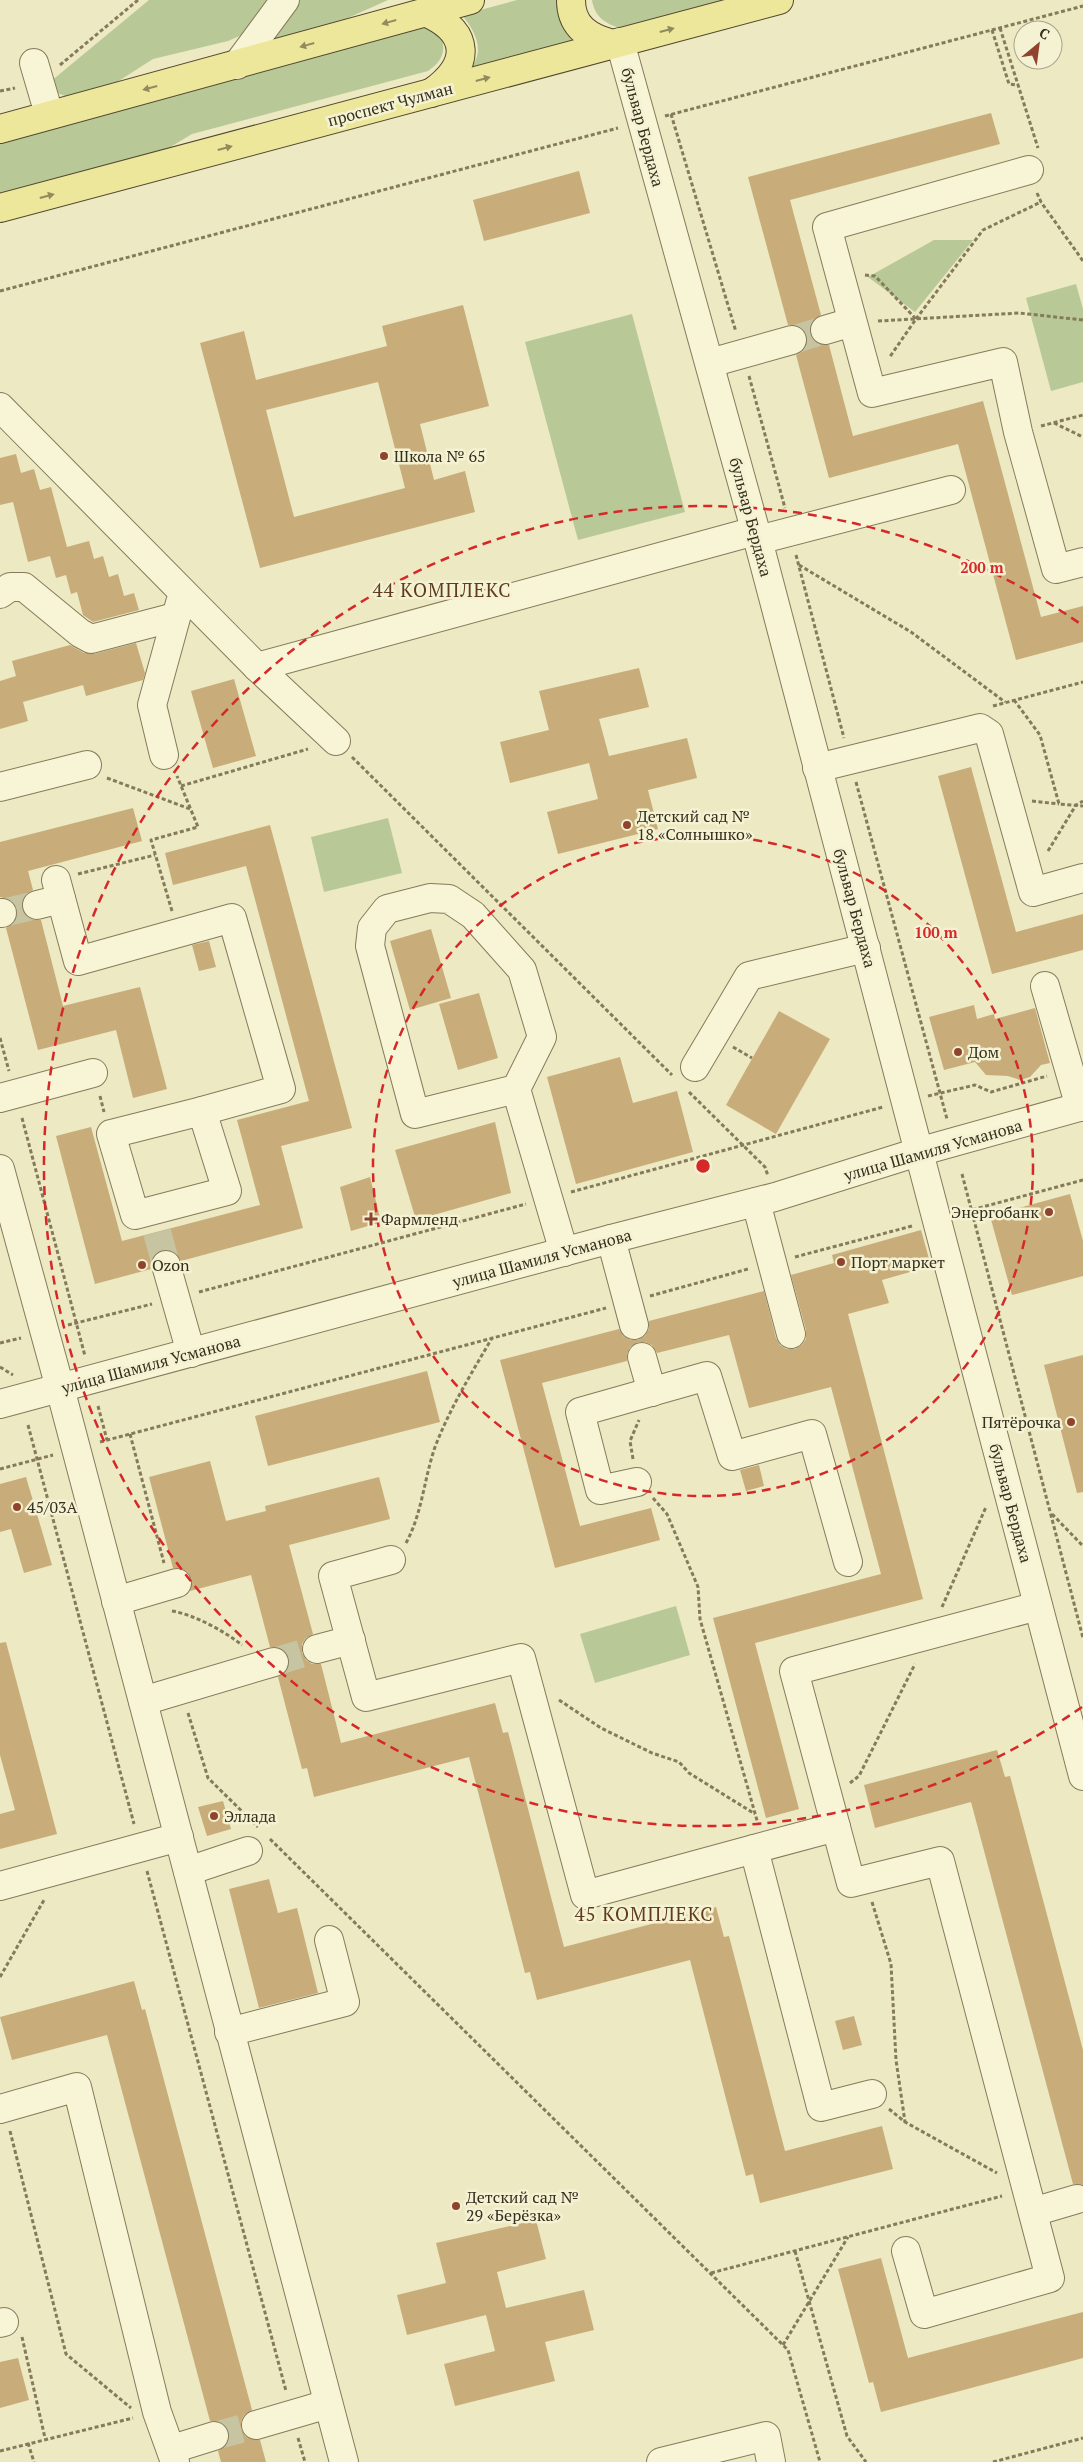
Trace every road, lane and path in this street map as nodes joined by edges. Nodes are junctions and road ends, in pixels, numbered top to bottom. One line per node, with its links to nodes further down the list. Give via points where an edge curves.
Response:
1 (138, 0): 12 (path)
2 (285, 0): 11 (street)
3 (470, 0): 7 (main road)
4 (571, 0): 10 (main road, via 574,19 581,29 590,37)
5 (779, 0): 10 (main road, проспект Чулман, one-way to 5)
6 (1083, 6): 8 (path)
7 (424, 12): 11 (main road, one-way to 11); 15 (main road, via 451,27 458,38 460,50 458,67 446,83)
8 (1000, 28): 9 (path); 13 (path)
9 (992, 30): 13 (path, via 1009,84); 17 (path)
10 (617, 43): 15 (main road, проспект Чулман, one-way to 10); 18 (street, бульвар Бердаха)
11 (237, 65): 16 (main road, one-way to 16)
12 (37, 72): 14 (path); 16 (street)
13 (1018, 85): 20 (path, via 1042,160)
14 (0, 91)
15 (430, 94): 22 (main road, проспект Чулман, one-way to 15)
16 (49, 114): 19 (main road)
17 (671, 114): 18 (path); 31 (path)
18 (641, 122): 25 (path); 32 (street, бульвар Бердаха)
19 (1, 128)
20 (1029, 170): 21 (path); 24 (street, via 827,227)
21 (1041, 202): 23 (path); 26 (path, via 983,230)
22 (0, 208)
23 (1083, 261)
24 (839, 273): 26 (path, via 875,276); 28 (street)
25 (0, 291)
26 (916, 319): 27 (path, via 1019,313); 28 (path); 33 (path)
27 (1083, 320)
28 (852, 322): 29 (street); 33 (street)
29 (825, 330)
30 (792, 340): 31 (street)
31 (743, 354): 32 (street); 40 (path)
32 (710, 364): 41 (street, бульвар Бердаха)
33 (870, 385): 37 (street, via 872,393 1003,362)
34 (0, 407): 45 (street)
35 (1083, 415): 36 (path)
36 (1054, 422): 37 (path); 38 (path)
37 (1018, 432): 42 (street, via 1056,569)
38 (1083, 437)
39 (951, 490): 40 (street)
40 (791, 531): 41 (street); 43 (path)
41 (756, 536): 46 (street); 55 (street, бульвар Бердаха)
42 (1083, 562)
43 (798, 564): 49 (path, via 911,632); 53 (path)
44 (0, 594): 45 (street, via 10,587 24,587 91,639)
45 (179, 605): 46 (street); 52 (street, via 152,705)
46 (257, 667): 51 (street)
47 (1083, 682): 48 (path)
48 (1014, 700): 49 (path); 59 (path, via 1040,735 1059,804)
49 (1005, 702): 50 (path, via 984,709)
50 (980, 728): 53 (street); 64 (street, via 989,734)
51 (336, 741): 56 (path); 72 (path)
52 (164, 755): 56 (path, via 169,756)
53 (850, 760): 55 (street); 74 (path)
54 (87, 765): 57 (street); 61 (path, via 91,772)
55 (818, 768): 67 (street, бульвар Бердаха)
56 (181, 786): 61 (path)
57 (0, 787)
58 (1083, 801): 59 (path)
59 (1076, 805): 60 (path); 64 (path)
60 (1083, 806)
61 (191, 810): 62 (path, via 198,827 151,840)
62 (155, 856): 65 (path); 66 (path)
63 (1083, 878): 64 (street, via 1034,892)
64 (1030, 880)
65 (51, 895): 66 (street, via 78,961)
66 (178, 933): 78 (street, via 232,918 281,1089)
67 (866, 948): 72 (street, via 749,976); 76 (street, бульвар Бердаха)
68 (1045, 986): 70 (street)
69 (0, 1038): 75 (path)
70 (1069, 1070): 74 (path, via 991,1092 975,1085); 77 (street)
71 (93, 1073): 75 (street); 80 (path)
72 (686, 1079): 81 (path)
73 (516, 1090): 73 (street, via 542,1037 522,970 473,915 449,899 430,898 387,909 372,928 370,946 415,1114); 86 (street)
74 (940, 1093): 76 (path); 79 (path)
75 (8, 1096): 96 (path)
76 (905, 1101): 81 (path); 82 (street, бульвар Бердаха)
77 (1081, 1107): 82 (street, улица Шамиля Усманова)
78 (202, 1111): 80 (street); 80 (street, via 227,1191 154,1221 135,1215)
79 (947, 1120)
80 (111, 1134)
81 (743, 1145): 86 (path); 87 (path, via 765,1167)
82 (918, 1152): 87 (street, улица Шамиля Усманова); 89 (street, бульвар Бердаха)
83 (962, 1174): 88 (path)
84 (1083, 1180): 88 (path)
85 (2, 1186): 97 (street)
86 (548, 1198): 91 (street); 94 (path)
87 (766, 1200): 90 (street, улица Шамиля Усманова); 92 (street)
88 (971, 1210): 89 (path); 117 (path)
89 (937, 1219): 92 (path, via 793,1257); 123 (street, бульвар Бердаха)
90 (612, 1239): 91 (street, улица Шамиля Усманова); 95 (street)
91 (564, 1252): 101 (street, улица Шамиля Усманова)
92 (781, 1256): 95 (path); 98 (street)
93 (166, 1264): 94 (street)
94 (175, 1298): 96 (path); 101 (street)
95 (631, 1314): 99 (path)
96 (76, 1323): 97 (path); 103 (path)
97 (44, 1332): 100 (path); 106 (street)
98 (791, 1334)
99 (492, 1338): 111 (path); 119 (path, via 458,1395 435,1449 421,1505 407,1542)
100 (0, 1343)
101 (191, 1353): 106 (street, улица Шамиля Усманова)
102 (642, 1357): 107 (street)
103 (85, 1359)
104 (0, 1367): 105 (path)
105 (16, 1377)
106 (60, 1388): 108 (street, улица Шамиля Усманова); 113 (street)
107 (652, 1392): 116 (path, via 630,1441); 116 (street, via 580,1412 600,1490); 120 (street, via 707,1376 732,1456 812,1434)
108 (0, 1404)
109 (98, 1406): 112 (path)
110 (28, 1425): 114 (path)
111 (130, 1434): 112 (path); 121 (path)
112 (107, 1440): 113 (path)
113 (76, 1449): 114 (path); 122 (street)
114 (36, 1459): 115 (path); 136 (path)
115 (0, 1469)
116 (636, 1482): 132 (path, via 667,1514 698,1587 700,1619)
117 (1050, 1512): 118 (path); 124 (path)
118 (1083, 1546)
119 (392, 1560): 125 (street, via 333,1576)
120 (848, 1562)
121 (171, 1593): 122 (street); 127 (path, via 182,1613 232,1637)
122 (116, 1601): 130 (street)
123 (1038, 1606): 131 (street, бульвар Бердаха); 133 (street, via 794,1671)
124 (1083, 1638)
125 (351, 1640): 126 (street); 128 (street, via 366,1697 521,1658)
126 (317, 1649)
127 (270, 1663): 129 (street)
128 (527, 1679): 132 (path, via 601,1728 652,1753 679,1762 689,1773); 137 (street, via 585,1895)
129 (181, 1690): 130 (street); 135 (path, via 208,1778)
130 (143, 1701): 134 (street)
131 (1083, 1776)
132 (755, 1814): 137 (path)
133 (836, 1827): 137 (street); 140 (street, via 851,1883)
134 (179, 1837): 136 (street); 139 (street)
135 (257, 1838): 139 (street); 154 (path)
136 (140, 1848): 138 (street); 160 (path)
137 (759, 1848): 145 (street, via 821,2106)
138 (62, 1869): 141 (street); 143 (path)
139 (188, 1871): 144 (street)
140 (865, 1880): 147 (path, via 891,1964 896,2060); 150 (street, via 940,1861)
141 (0, 1886)
142 (329, 1940): 144 (street, via 345,2002)
143 (0, 1977)
144 (229, 2032): 158 (street)
145 (872, 2094): 147 (path)
146 (0, 2109): 159 (street, via 77,2088)
147 (905, 2122): 150 (path)
148 (11, 2134): 159 (path, via 66,2354)
149 (1077, 2199): 150 (street)
150 (1030, 2200): 151 (path); 153 (street, via 1050,2278 924,2314)
151 (848, 2237): 152 (path); 155 (path)
152 (795, 2251): 154 (path); 155 (path)
153 (906, 2251)
154 (711, 2273): 157 (path)
155 (809, 2301): 157 (path); 174 (path, via 847,2436)
156 (2, 2323): 163 (path, via 18,2319)
157 (783, 2345): 173 (path, via 788,2350)
158 (328, 2404): 160 (street); 170 (street)
159 (149, 2414): 163 (path); 167 (street)
160 (292, 2414): 161 (street); 169 (path)
161 (256, 2425)
162 (214, 2436): 167 (street)
163 (45, 2438): 165 (path)
164 (1083, 2438): 175 (path)
165 (28, 2443): 166 (path); 168 (path)
166 (0, 2450)
167 (173, 2455)
168 (34, 2462)
169 (304, 2462)
170 (344, 2462)
171 (661, 2462): 172 (street, via 766,2436)
172 (771, 2462)
173 (820, 2462)
174 (866, 2462)
175 (993, 2462)

